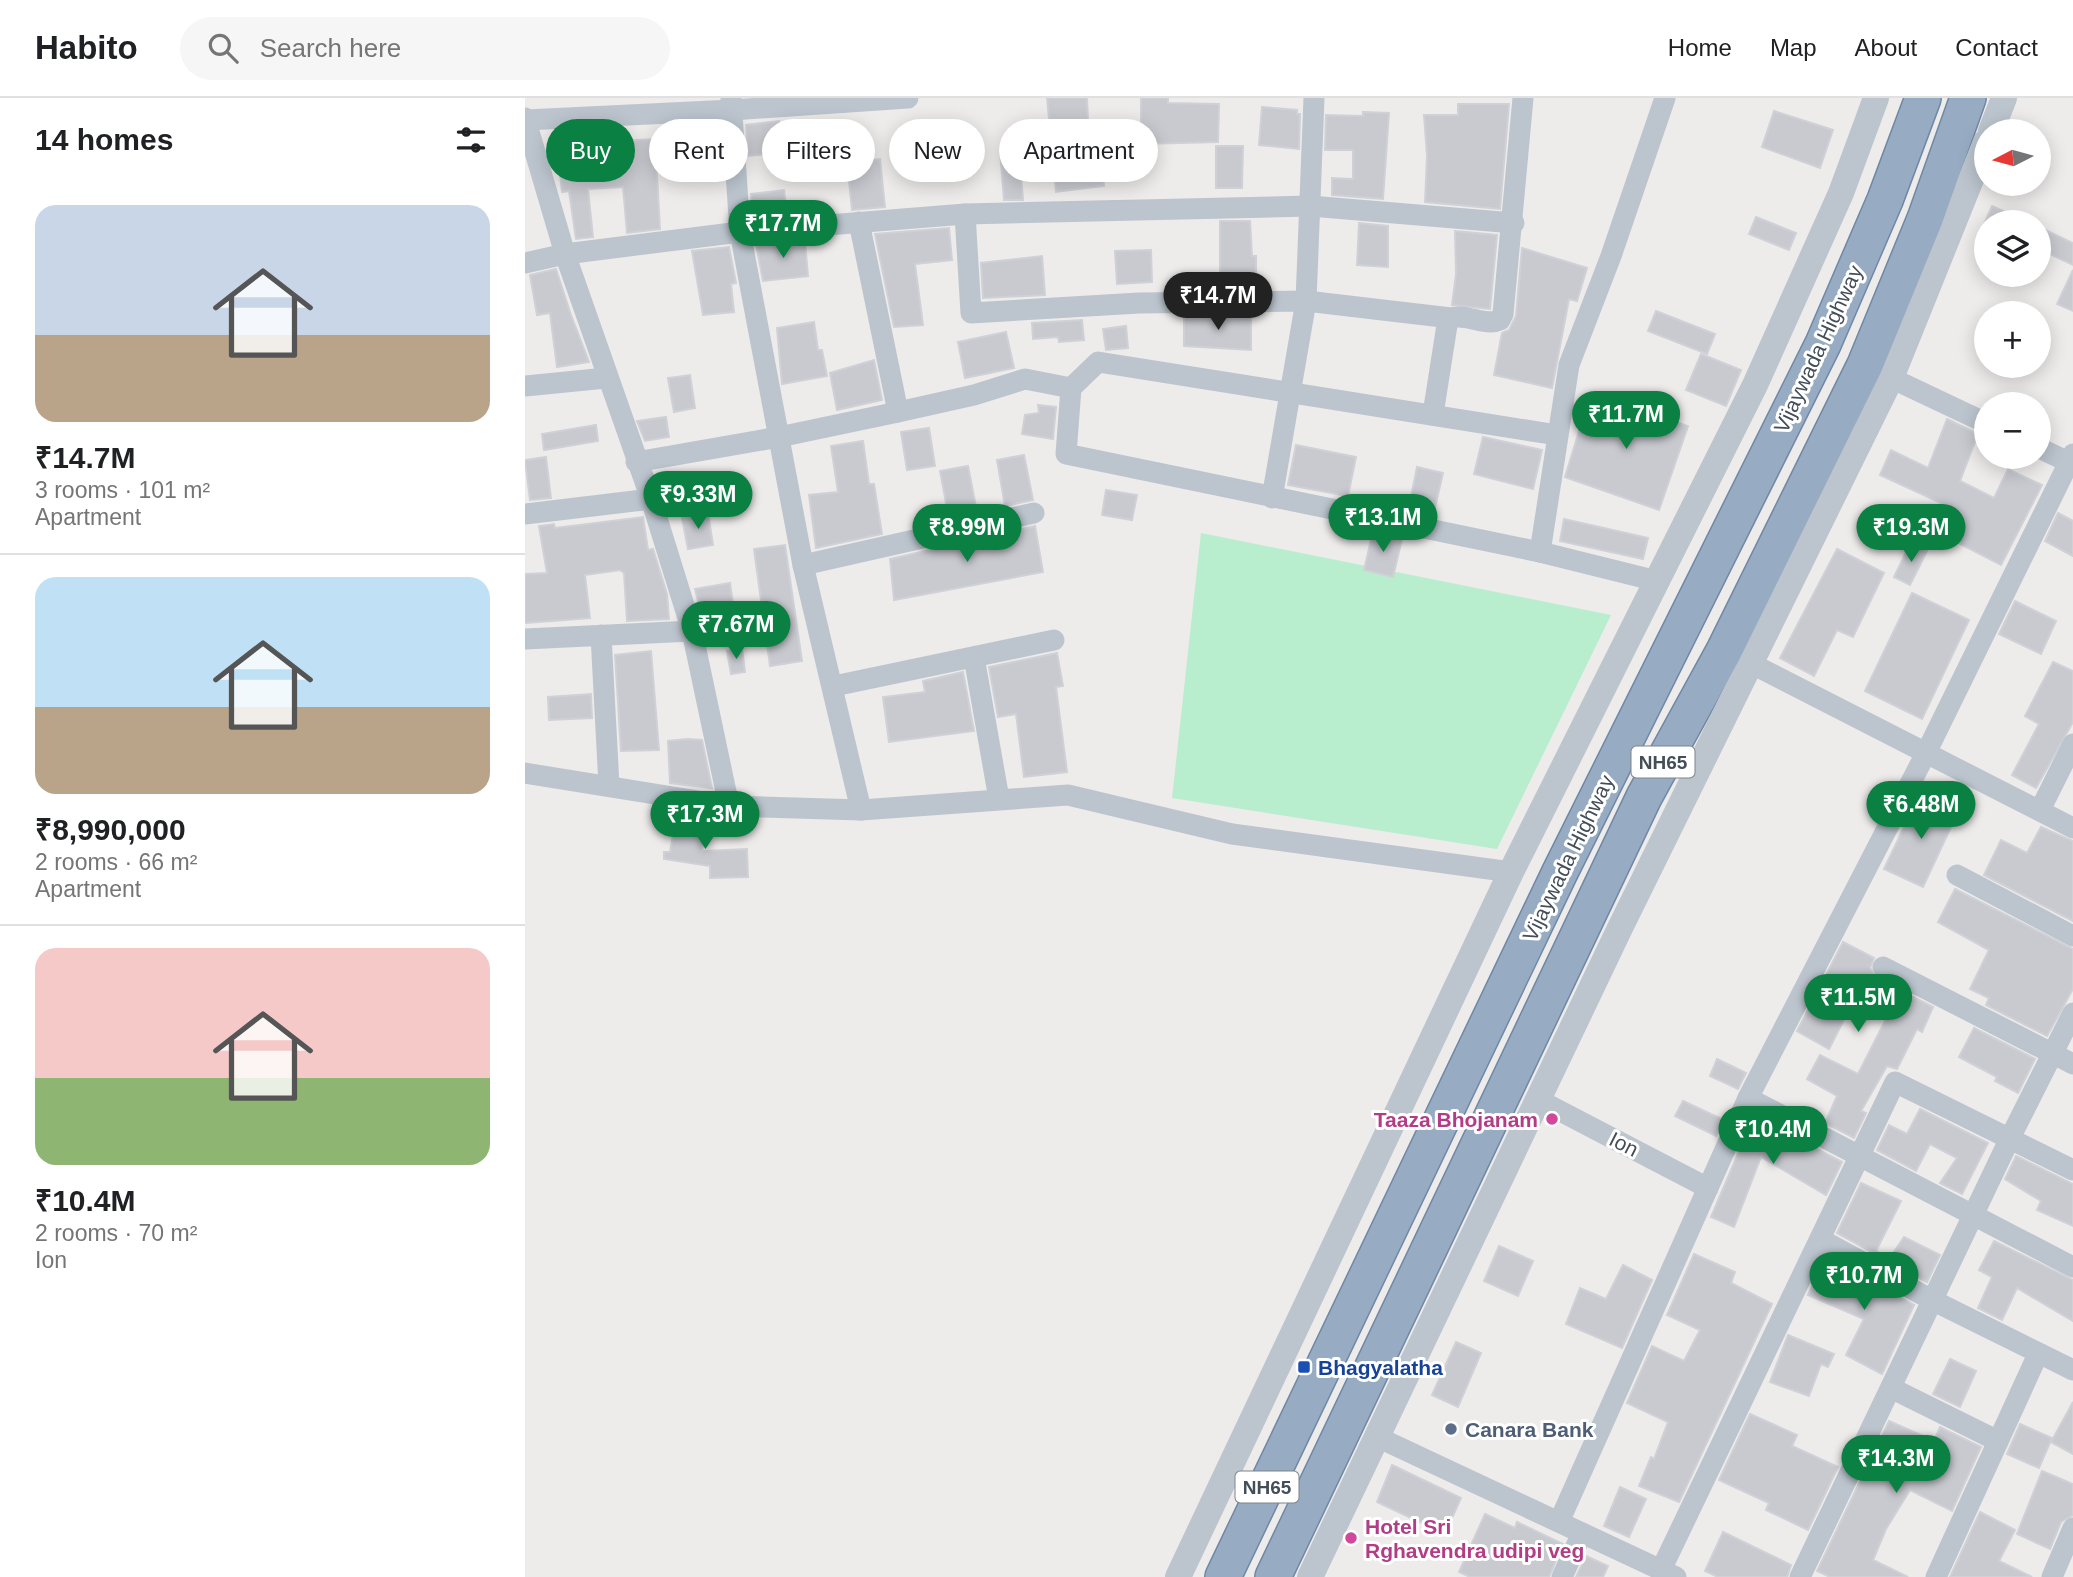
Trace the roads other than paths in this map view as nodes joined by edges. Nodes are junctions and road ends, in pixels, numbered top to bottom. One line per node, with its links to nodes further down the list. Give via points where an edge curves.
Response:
1 (908, 98): 9 (street)
2 (1314, 98): 13 (street)
3 (1523, 98): 16 (street)
4 (1665, 98): 30 (street, via 1612,256 1569,365)
5 (1876, 98): 43 (street, via 1841,193 1755,386)
6 (1923, 98): 33 (highway, Vijaywada Highway / NH65, via 1823,344)
7 (1968, 98): 36 (highway, Vijaywada Highway / NH65, via 1925,219 1864,365)
8 (2004, 98): 11 (street)
9 (731, 104): 10 (street); 17 (street)
10 (525, 119): 18 (street)
11 (1996, 119)
12 (1974, 172): 23 (street)
13 (1310, 206): 14 (street); 16 (street); 20 (street)
14 (965, 214): 15 (street); 20 (street, via 971,313 1139,303)
15 (859, 222): 17 (street); 27 (street)
16 (1514, 223): 21 (street, via 1500,320)
17 (740, 232): 18 (street); 31 (street)
18 (565, 254): 19 (street); 22 (street)
19 (525, 263)
20 (1305, 301): 21 (street); 26 (street)
21 (1451, 318): 28 (street)
22 (606, 378): 24 (street); 35 (street)
23 (1891, 378): 29 (street); 49 (street)
24 (525, 386)
25 (1071, 388): 26 (street, via 1098,362); 27 (street, via 1025,379); 37 (street, via 1066,454)
26 (1289, 392): 28 (street); 37 (street)
27 (898, 412): 31 (street)
28 (1433, 414): 30 (street)
29 (1974, 417)
30 (1557, 435): 41 (street)
31 (779, 437): 35 (street); 42 (street)
32 (2051, 452): 34 (street)
33 (1766, 460): 36 (highway); 87 (highway, Vijaywada Highway / NH65, via 1560,872)
34 (2072, 460): 52 (street)
35 (636, 462): 38 (street)
36 (1806, 480): 88 (highway, Vijaywada Highway / NH65, via 1724,650 1644,797)
37 (1272, 498): 41 (street)
38 (650, 499): 40 (street); 44 (street)
39 (1034, 513): 42 (street)
40 (525, 514)
41 (1540, 552): 43 (street)
42 (803, 565): 50 (street)
43 (1657, 581): 60 (street)
44 (692, 631): 45 (street); 56 (street)
45 (601, 635): 46 (street); 54 (street)
46 (525, 639)
47 (1054, 639): 48 (street)
48 (974, 657): 50 (street); 55 (street)
49 (1750, 663): 52 (street); 68 (street)
50 (834, 686): 57 (street)
51 (2073, 744): 58 (street)
52 (1926, 753): 58 (street); 67 (street)
53 (525, 773): 54 (street)
54 (609, 786): 56 (street)
55 (999, 799): 57 (street); 60 (street, via 1068,795 1232,834)
56 (729, 806): 57 (street)
57 (860, 810)
58 (2040, 810): 59 (street)
59 (2073, 828)
60 (1511, 872): 86 (street)
61 (1957, 875): 62 (street)
62 (2073, 936)
63 (1882, 967): 65 (street)
64 (2073, 1013): 65 (street)
65 (2053, 1053): 66 (street); 69 (street)
66 (2073, 1063)
67 (1748, 1098): 70 (street); 72 (street)
68 (1539, 1100): 72 (street, Ion); 80 (street)
69 (2010, 1138): 70 (street, via 1895,1082); 71 (street); 73 (street)
70 (1860, 1157): 73 (street); 74 (street)
71 (2073, 1170)
72 (1708, 1188): 82 (street)
73 (1973, 1216): 75 (street); 76 (street)
74 (1821, 1239): 76 (street); 85 (street)
75 (2073, 1268)
76 (1932, 1300): 77 (street); 79 (street)
77 (2038, 1354): 78 (street); 81 (street)
78 (2073, 1370)
79 (1891, 1388): 81 (street); 91 (street)
80 (1375, 1436): 82 (street); 89 (street)
81 (1998, 1441): 92 (street)
82 (1559, 1522): 84 (street)
83 (2073, 1528): 93 (street)
84 (1582, 1533): 85 (street); 90 (street)
85 (1669, 1573)
86 (1178, 1577)
87 (1223, 1577)
88 (1273, 1577)
89 (1310, 1577)
90 (1562, 1577)
91 (1800, 1577)
92 (1936, 1577)
93 (2052, 1577)

